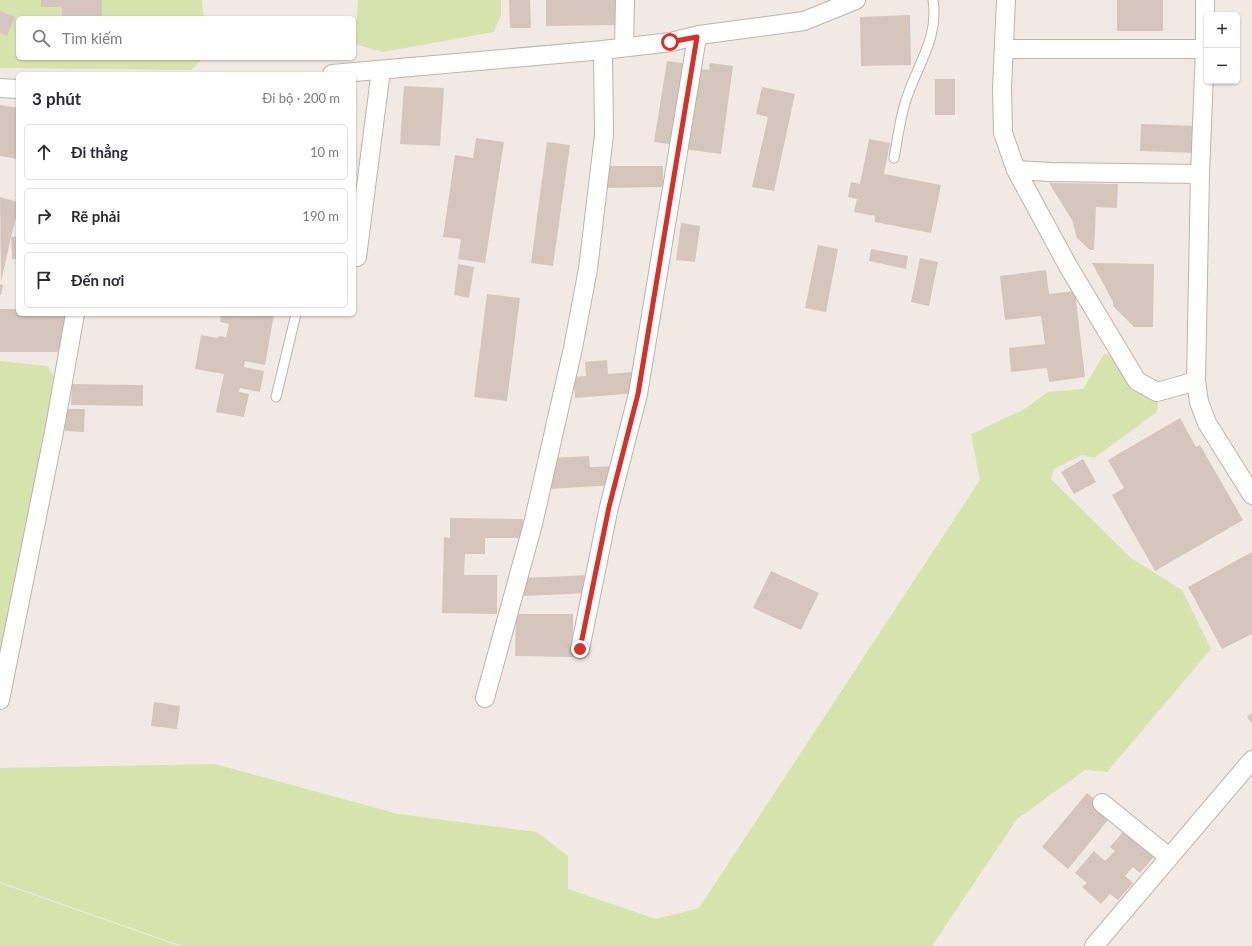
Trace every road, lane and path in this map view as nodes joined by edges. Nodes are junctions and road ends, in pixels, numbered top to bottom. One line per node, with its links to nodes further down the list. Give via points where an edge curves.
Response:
1 (625, 0): 7 (street)
2 (856, 0): 6 (street, via 804,21)
3 (933, 0): 17 (lane, via 935,14 928,49 907,97)
4 (1006, 0): 9 (street)
5 (1205, 0): 8 (street)
6 (697, 37): 7 (street); 26 (street, via 638,394 609,507)
7 (624, 47): 11 (street)
8 (1205, 48)
9 (1004, 49): 10 (street); 18 (street, via 1003,133)
10 (1204, 49)
11 (603, 50): 12 (street); 27 (street, via 604,136 588,269 533,524)
12 (381, 70): 13 (street); 20 (street)
13 (356, 72)
14 (1204, 74): 19 (street)
15 (0, 88): 16 (street)
16 (16, 89)
17 (894, 158)
18 (1016, 170): 19 (street); 23 (street, via 1068,266 1137,381 1157,392)
19 (1200, 174): 23 (street)
20 (357, 257)
21 (75, 316): 28 (street)
22 (296, 316): 24 (lane)
23 (1196, 381): 25 (street, via 1199,402 1207,423)
24 (276, 397)
25 (1252, 495)
26 (580, 649)
27 (485, 698)
28 (0, 700)
29 (1252, 760): 31 (street)
30 (1102, 803): 31 (street)
31 (1169, 857): 32 (street)
32 (1094, 946)

